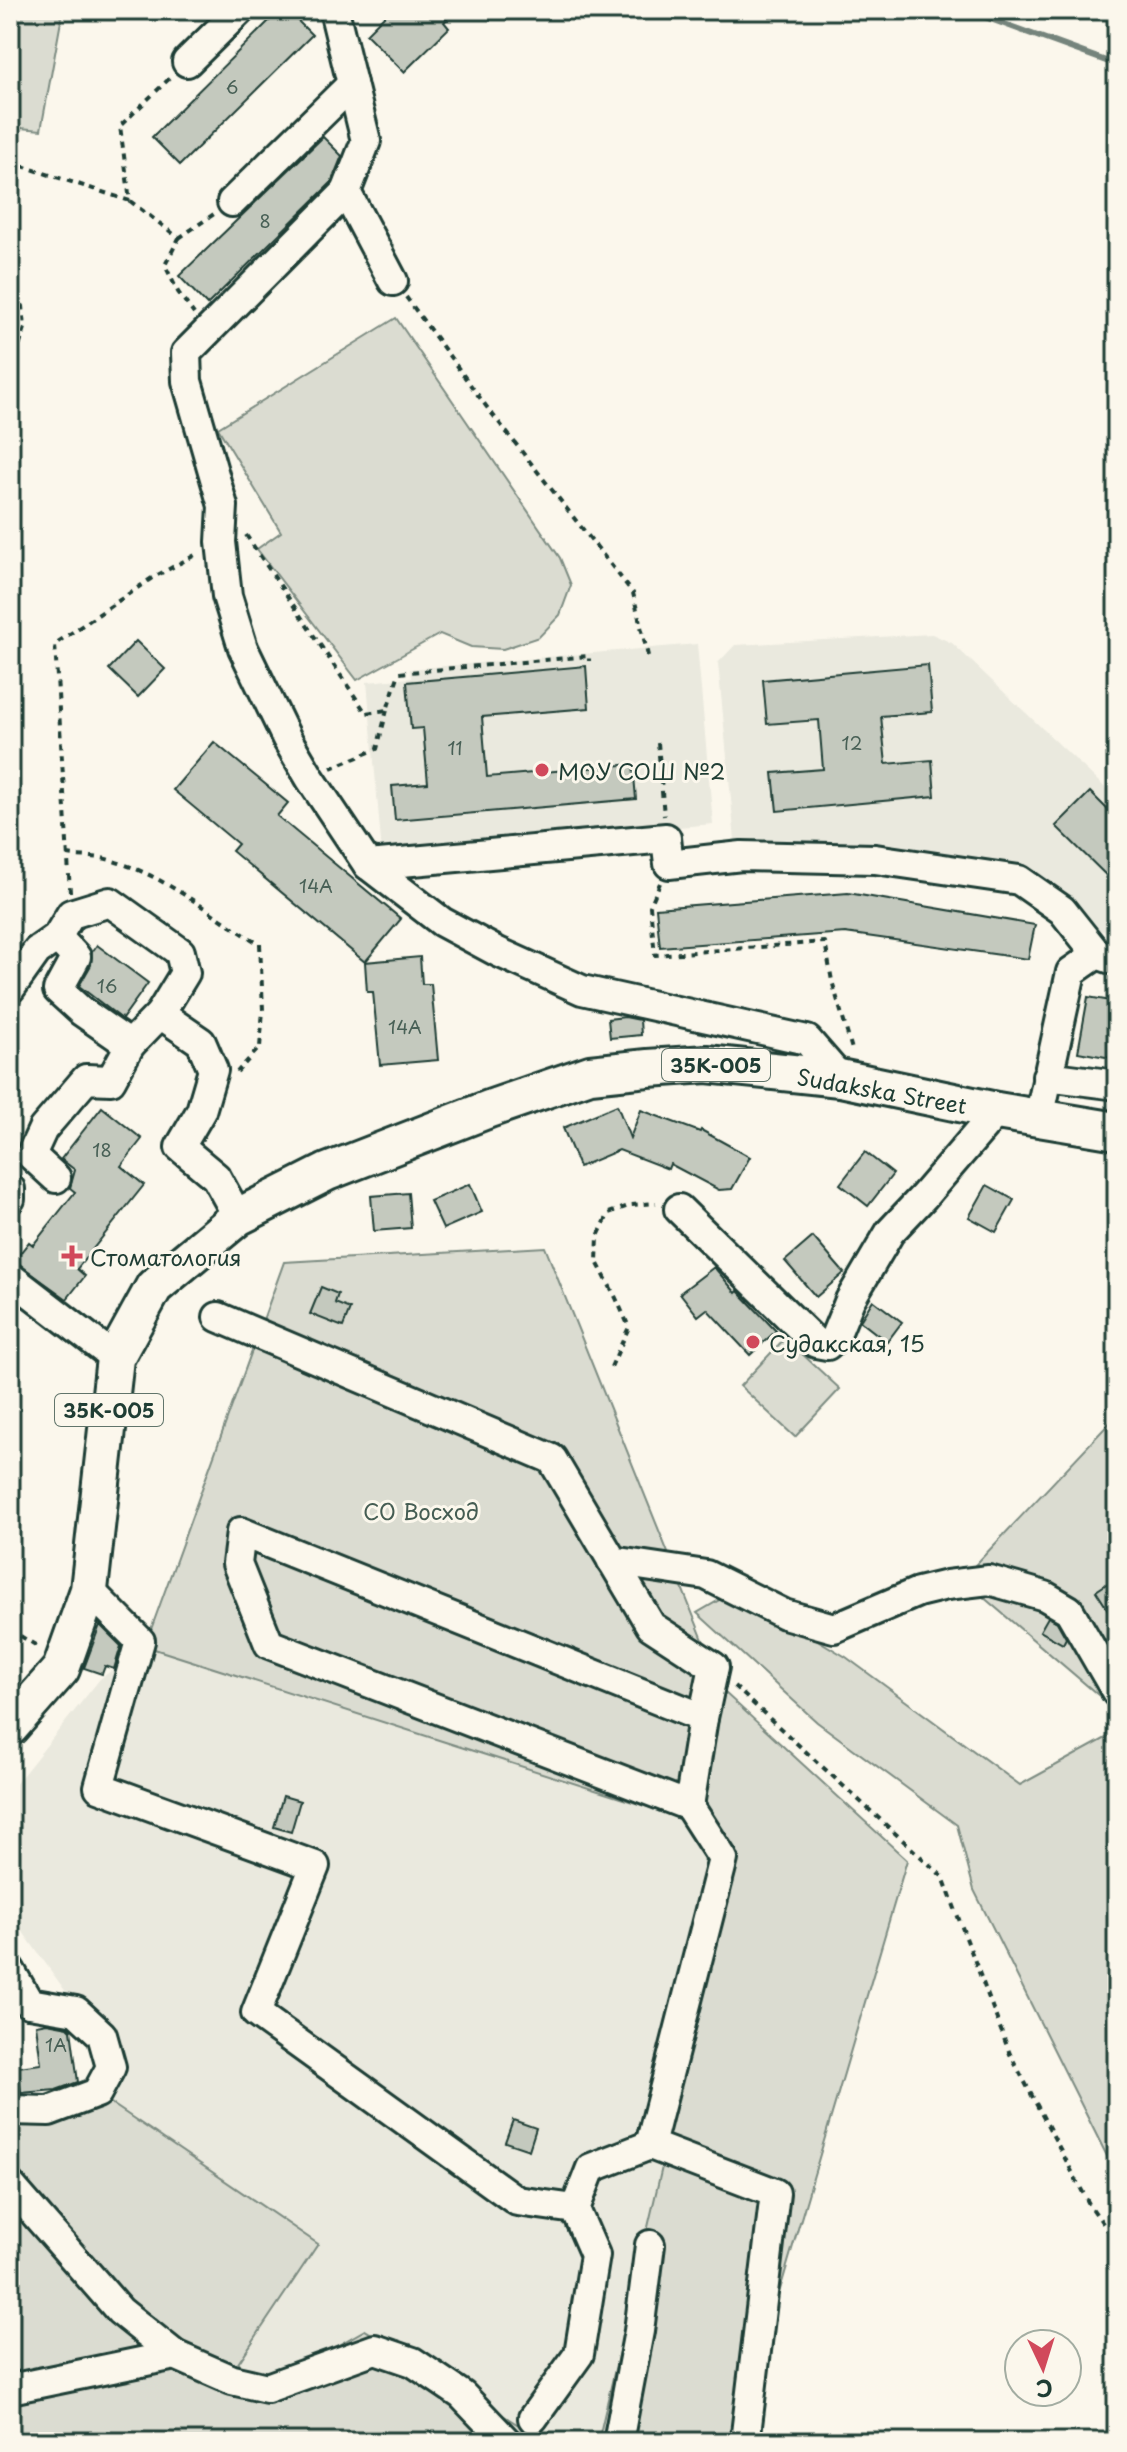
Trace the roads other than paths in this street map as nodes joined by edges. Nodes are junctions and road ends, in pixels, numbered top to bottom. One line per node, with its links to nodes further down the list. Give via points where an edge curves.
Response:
1 (240, 10): 3 (street)
2 (334, 10): 4 (street)
3 (187, 62)
4 (352, 84): 5 (street, via 366,141); 6 (street)
5 (346, 192): 7 (street); 8 (street, via 186,353 187,381 223,506 227,596 243,648 274,716)
6 (232, 202)
7 (393, 281)
8 (368, 865): 10 (street, via 667,851 875,859 1019,880 1062,910); 15 (street, via 442,922 582,990 807,1040)
9 (64, 926): 11 (street, via 37,951); 12 (street, via 110,902 180,952 185,973); 13 (street, via 76,957 58,990)
10 (1107, 957): 14 (street, via 1071,972)
11 (10, 989)
12 (160, 1014): 13 (street); 24 (street, via 201,1042 213,1070 201,1111 180,1147 216,1177)
13 (130, 1045): 20 (street, via 111,1080 86,1079 43,1129 31,1155)
14 (1047, 1076): 16 (street); 18 (street)
15 (851, 1080): 17 (main road, Sudakska Street / 35К-005); 24 (main road, 35К-005, via 707,1064 590,1074 327,1172)
16 (1117, 1085)
17 (997, 1111): 18 (main road, Sudakska Street / 35К-005); 23 (street, via 890,1232 827,1345 816,1343)
18 (1039, 1118): 19 (main road, Sudakska Street / 35К-005)
19 (1117, 1131)
20 (56, 1178)
21 (10, 1189): 22 (street)
22 (10, 1199)
23 (679, 1209)
24 (238, 1217): 27 (main road, 35К-005, via 154,1287)
25 (10, 1277): 27 (street)
26 (218, 1317): 28 (street, via 552,1459)
27 (115, 1358): 29 (main road, 35К-005)
28 (612, 1561): 30 (street, via 706,1575 784,1614 834,1628 918,1592 989,1580 1045,1596 1069,1610); 31 (street, via 651,1626 714,1667)
29 (89, 1590): 32 (main road, 35К-005, via 61,1669); 39 (street, via 140,1641 99,1787 315,1866 256,2013 517,2201)
30 (1117, 1693)
31 (703, 1718): 33 (street); 33 (street, via 241,1532 237,1564 269,1644)
32 (10, 1727)
33 (689, 1806): 37 (street, via 723,1859)
34 (10, 1970): 35 (street)
35 (20, 2008): 36 (street, via 76,2011 102,2035 111,2067 97,2093 49,2111)
36 (10, 2110)
37 (650, 2145): 39 (street, via 591,2168); 46 (street, via 775,2193)
38 (10, 2185): 41 (street, via 120,2311)
39 (575, 2209): 43 (street, via 595,2255 579,2354)
40 (650, 2245): 45 (street)
41 (175, 2355): 42 (street); 44 (street, via 232,2380 267,2388 375,2349 413,2362 462,2395)
42 (10, 2389)
43 (533, 2418)
44 (507, 2442)
45 (618, 2442)
46 (745, 2442)

